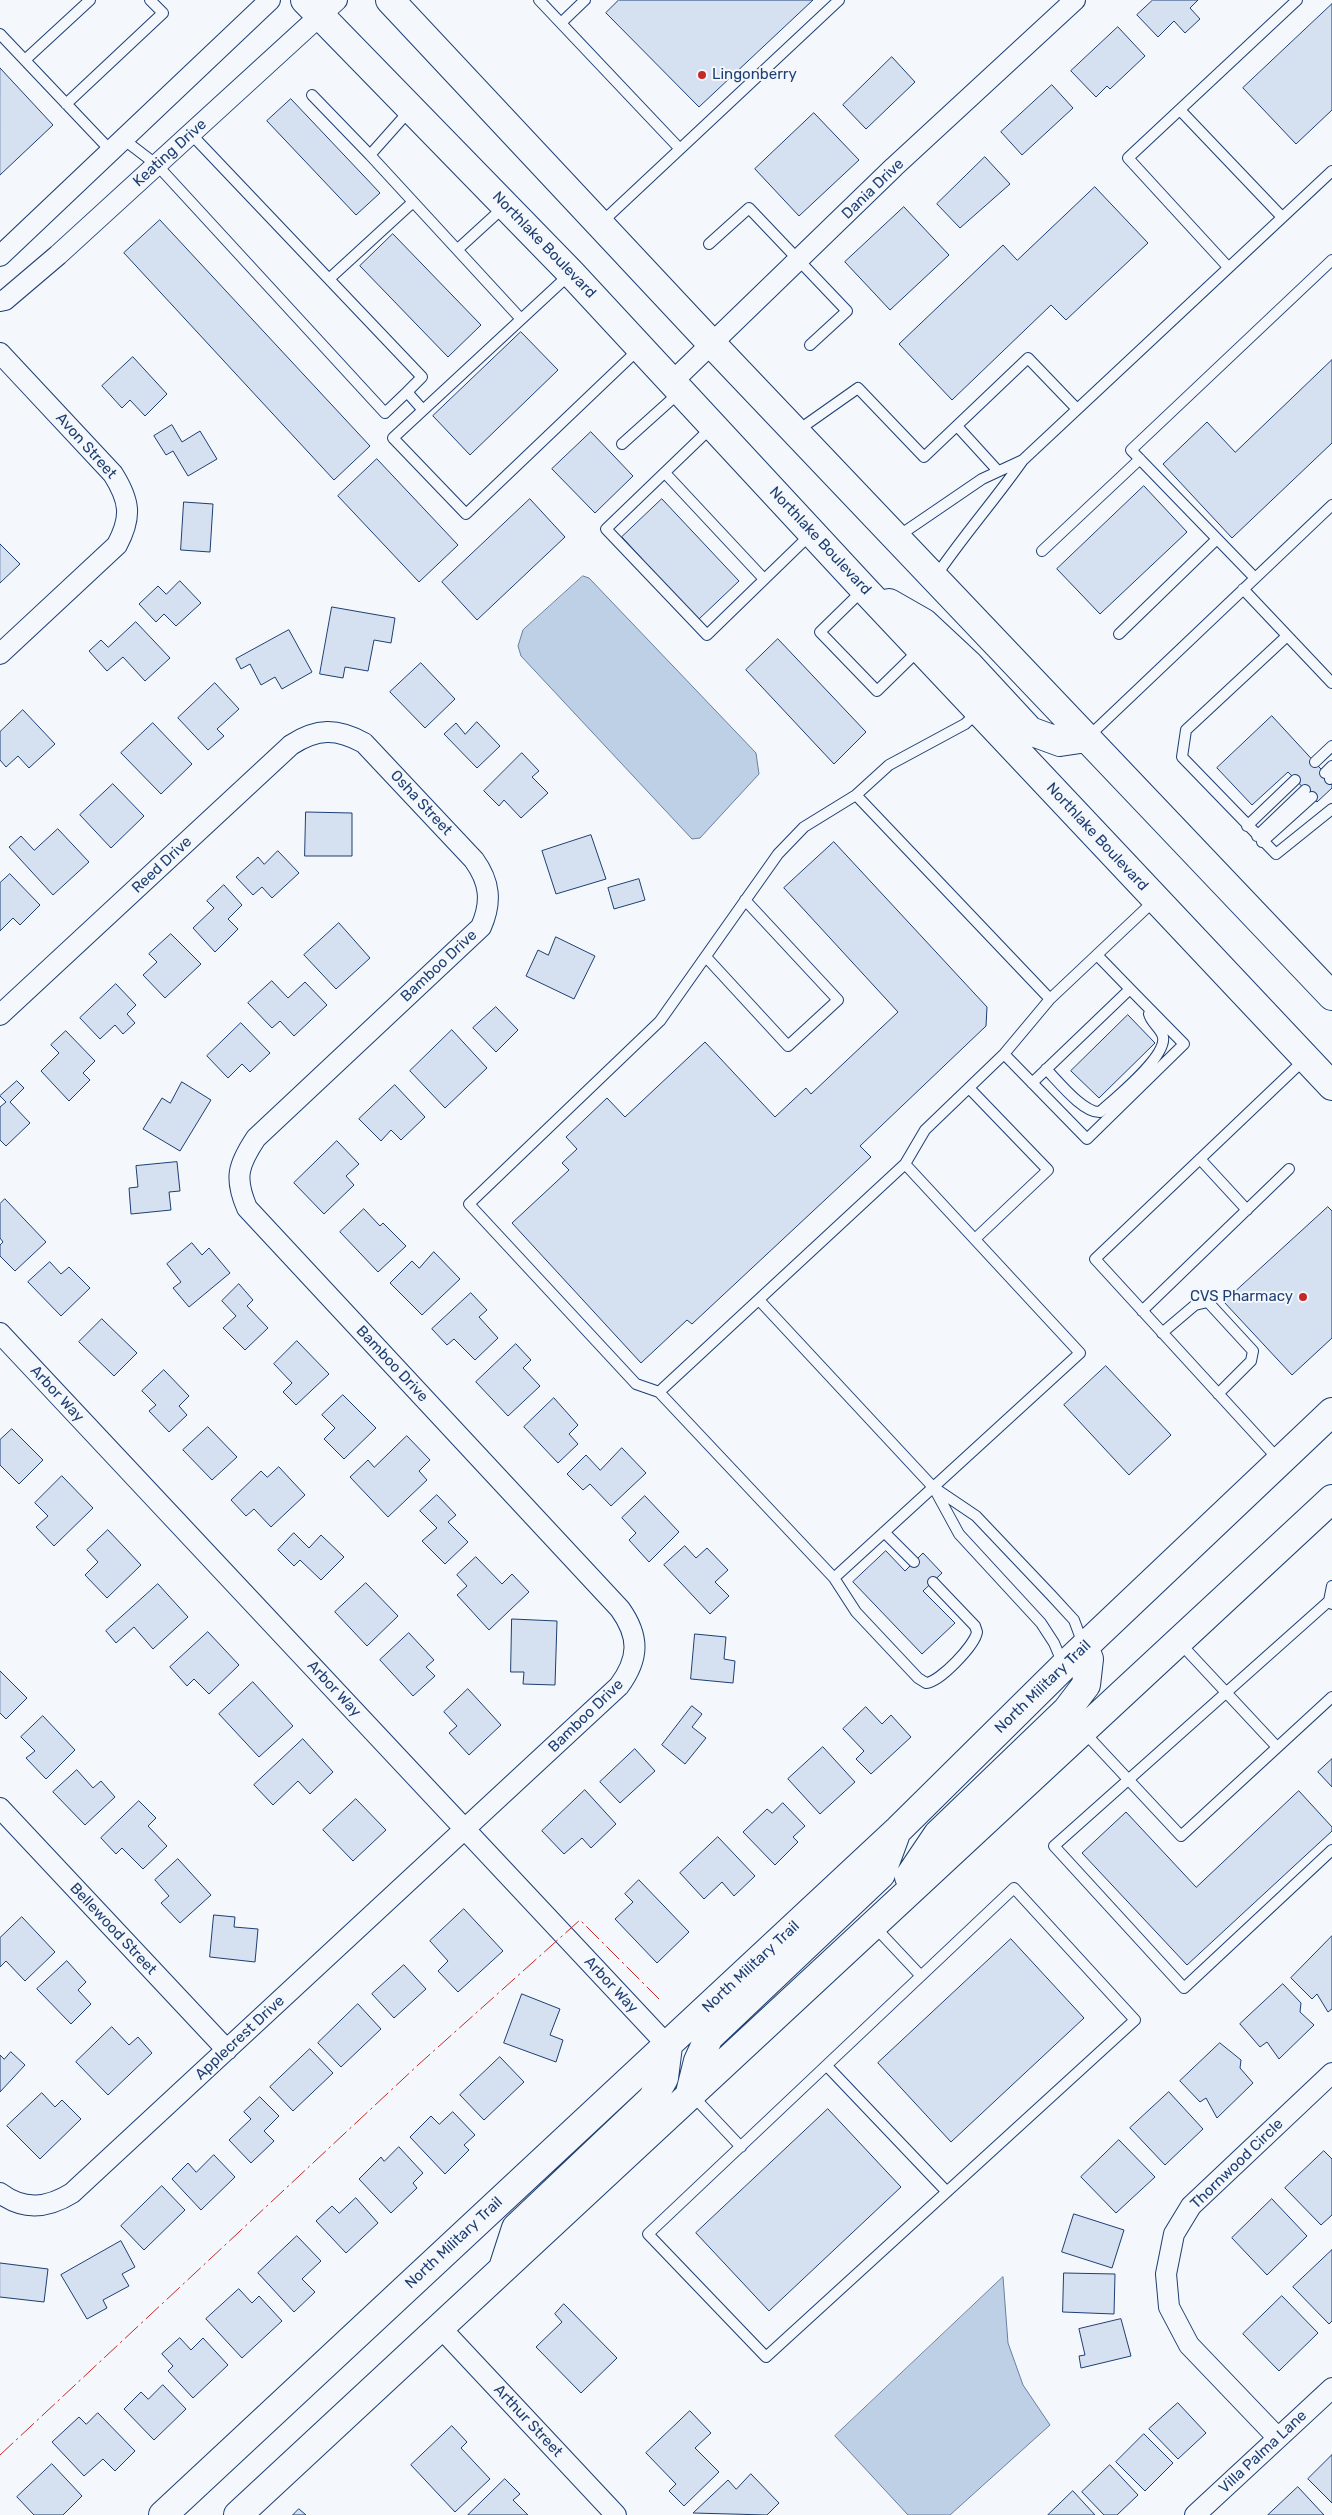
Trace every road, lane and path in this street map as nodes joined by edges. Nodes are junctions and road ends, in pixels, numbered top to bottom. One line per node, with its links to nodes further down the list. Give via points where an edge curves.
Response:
1 (90, 0): 13 (lane)
2 (150, 0): 15 (lane, via 163,13)
3 (270, 0): 19 (street)
4 (390, 0): 27 (main road)
5 (539, 0): 11 (lane)
6 (585, 0): 11 (lane)
7 (839, 0): 20 (lane)
8 (1075, 0): 31 (street, Dania Drive)
9 (1297, 0): 17 (lane)
10 (321, 5): 16 (main road, Northlake Boulevard); 18 (street, Keating Drive)
11 (561, 23): 20 (lane)
12 (0, 34): 13 (lane)
13 (25, 60): 15 (lane)
14 (312, 95): 21 (lane)
15 (66, 104): 19 (lane)
16 (411, 109): 21 (lane); 25 (main road, Northlake Boulevard)
17 (1180, 110): 26 (lane); 33 (lane, via 1128,158)
18 (191, 134): 22 (street, Keating Drive); 35 (lane)
19 (117, 145): 22 (lane); 30 (street)
20 (680, 149): 27 (lane)
21 (370, 155): 24 (lane)
22 (157, 165): 36 (street, Keating Drive, via 58,255); 43 (lane, via 385,413)
23 (1332, 171): 26 (lane)
24 (413, 202): 29 (lane); 35 (lane)
25 (505, 205): 29 (lane); 34 (main road, Northlake Boulevard)
26 (1282, 217): 33 (lane)
27 (600, 224): 38 (main road)
28 (709, 244): 31 (lane, via 749,208)
29 (458, 249): 37 (lane)
30 (0, 256)
31 (799, 260): 38 (street, Dania Drive); 39 (lane, via 846,311)
32 (1332, 260): 50 (lane, via 1131,450)
33 (1228, 267): 45 (lane)
34 (571, 273): 37 (lane); 40 (main road, Northlake Boulevard)
35 (329, 279): 43 (lane, via 422,377)
36 (0, 301)
37 (520, 319): 44 (lane)
38 (712, 344): 42 (street, Dania Drive); 48 (main road)
39 (810, 345)
40 (640, 347): 42 (main road, Northlake Boulevard); 44 (lane, via 466,514 393,438)
41 (0, 353): 67 (street, Avon Street, via 113,474 124,492 128,514 125,530 117,545)
42 (677, 386): 46 (main road, Northlake Boulevard); 49 (lane)
43 (407, 392): 44 (lane)
44 (422, 409)
45 (1077, 409): 47 (lane, via 1028,358); 51 (lane)
46 (714, 426): 53 (lane); 55 (main road, Northlake Boulevard)
47 (957, 426): 48 (lane, via 924,457 858,388); 52 (lane)
48 (796, 432): 56 (main road)
49 (622, 444)
50 (1140, 459): 57 (lane); 58 (lane)
51 (1024, 460): 52 (lane); 59 (lane, via 968,529)
52 (998, 471): 56 (lane)
53 (665, 473): 61 (lane); 61 (lane, via 606,529 707,635)
54 (1332, 505): 60 (lane)
55 (812, 532): 61 (lane); 62 (main road, Northlake Boulevard)
56 (896, 537): 59 (main road)
57 (1217, 539): 60 (lane); 64 (lane)
58 (1042, 551)
59 (935, 578): 71 (main road)
60 (1255, 578): 63 (lane)
61 (764, 579)
62 (864, 589): 66 (main road, Northlake Boulevard); 66 (lane, via 820,632 877,691); 71 (main road, via 924,623 969,665 1030,731 1060,742)
63 (1243, 589): 65 (lane); 71 (lane)
64 (1119, 634)
65 (1287, 636): 68 (lane); 78 (lane, via 1186,730 1182,757)
66 (921, 649): 69 (main road, Northlake Boulevard)
67 (0, 654)
68 (1332, 683)
69 (979, 710): 76 (lane, via 965,724 889,765); 81 (main road, Northlake Boulevard)
70 (332, 731): 80 (street, Osha Street, via 349,734 364,742 474,860 483,872); 89 (street, Reed Drive, via 306,736 291,746)
71 (1087, 738): 86 (main road)
72 (1332, 746): 73 (lane)
73 (1315, 762)
74 (1295, 780): 78 (lane)
75 (1309, 794): 79 (lane)
76 (856, 795): 82 (lane, via 804,827 778,854); 87 (lane)
77 (1332, 809): 79 (lane, via 1276,854)
78 (1247, 826): 79 (lane)
79 (1259, 839)
80 (489, 895): 126 (street, Bamboo Drive, via 481,927 256,1138 242,1159 238,1176 247,1208 620,1608 635,1637 635,1656 619,1686)
81 (1156, 899): 83 (lane); 91 (main road, Northlake Boulevard)
82 (745, 900): 84 (lane); 84 (lane, via 838,1000 788,1046)
83 (1098, 954): 85 (lane); 87 (lane)
84 (706, 958): 105 (lane, via 660,1021 469,1204 636,1384)
85 (1130, 989): 88 (lane); 92 (lane)
86 (1332, 996)
87 (1050, 999): 90 (lane)
88 (1148, 1007): 92 (lane, via 1150,1017 1163,1035 1164,1044 1153,1061 1100,1112 1094,1113 1081,1104); 93 (lane, via 1184,1044 1087,1139)
89 (0, 1015)
90 (1004, 1054): 93 (lane); 95 (lane)
91 (1306, 1058): 94 (main road, Northlake Boulevard); 96 (lane)
92 (1046, 1069): 93 (lane)
93 (1032, 1082)
94 (1332, 1086)
95 (969, 1088): 97 (lane, via 925,1130); 100 (lane, via 1048,1170)
96 (1200, 1159): 99 (lane); 102 (lane, via 1095,1259)
97 (905, 1164): 100 (lane); 101 (lane)
98 (1289, 1170): 99 (lane)
99 (1247, 1210): 102 (lane)
100 (975, 1239): 109 (lane, via 1080,1353)
101 (759, 1300): 105 (lane); 109 (lane)
102 (1142, 1310): 104 (lane)
103 (0, 1333): 126 (street, Arbor Way)
104 (1162, 1333): 106 (lane); 106 (lane, via 1195,1305 1208,1302 1253,1352 1253,1358)
105 (659, 1392): 113 (lane)
106 (1218, 1394): 108 (lane)
107 (1332, 1412): 108 (main road, North Military Trail)
108 (1280, 1461): 118 (main road, North Military Trail)
109 (933, 1487): 111 (lane); 118 (lane, via 976,1516 1068,1613); 119 (lane, via 959,1534 1041,1623)
110 (1332, 1499): 117 (main road)
111 (884, 1532): 112 (lane); 113 (lane)
112 (914, 1562)
113 (834, 1578): 114 (lane, via 856,1612 926,1683 936,1681 973,1642 977,1632)
114 (933, 1582)
115 (1332, 1586): 116 (lane)
116 (1330, 1602): 120 (lane)
117 (1178, 1642): 120 (lane); 122 (main road)
118 (1084, 1647): 119 (main road, North Military Trail); 129 (main road, via 1089,1659 1086,1684 1067,1710 938,1834)
119 (1064, 1666): 127 (main road, North Military Trail)
120 (1226, 1693): 123 (lane); 124 (lane)
121 (1332, 1697): 123 (lane)
122 (1083, 1730): 124 (lane); 129 (main road)
123 (1277, 1747): 124 (lane, via 1181,1836)
124 (1129, 1780): 128 (lane, via 1054,1846 1184,1988)
125 (0, 1808): 132 (street, Bellewood Street)
126 (465, 1829): 131 (street, Arbor Way); 132 (street, Applecrest Drive)
127 (898, 1830): 131 (main road, North Military Trail); 135 (main road, via 881,1874 709,2038 698,2061)
128 (1332, 1850)
129 (882, 1915): 130 (lane); 135 (main road)
130 (921, 1976): 133 (lane); 137 (lane, via 1014,1888 1135,2020)
131 (668, 2046): 139 (main road, via 664,2078 652,2099 516,2228); 143 (main road, North Military Trail)
132 (227, 2050): 138 (street, Applecrest Drive, via 72,2194 41,2207 24,2206)
133 (827, 2066): 136 (lane); 137 (lane)
134 (1332, 2073): 142 (street, Thornwood Circle, via 1191,2206 1174,2234 1166,2274 1169,2308 1189,2345)
135 (690, 2093): 136 (lane); 139 (main road)
136 (741, 2147): 137 (lane, via 648,2234 766,2357)
137 (947, 2192)
138 (0, 2193)
139 (504, 2266): 140 (main road)
140 (439, 2326): 144 (main road); 145 (street, Arthur Street)
141 (1332, 2388): 142 (street, Villa Palma Lane)
142 (1278, 2438): 146 (street, Villa Palma Lane)
143 (163, 2515)
144 (238, 2515)
145 (616, 2515)
146 (1195, 2515)

